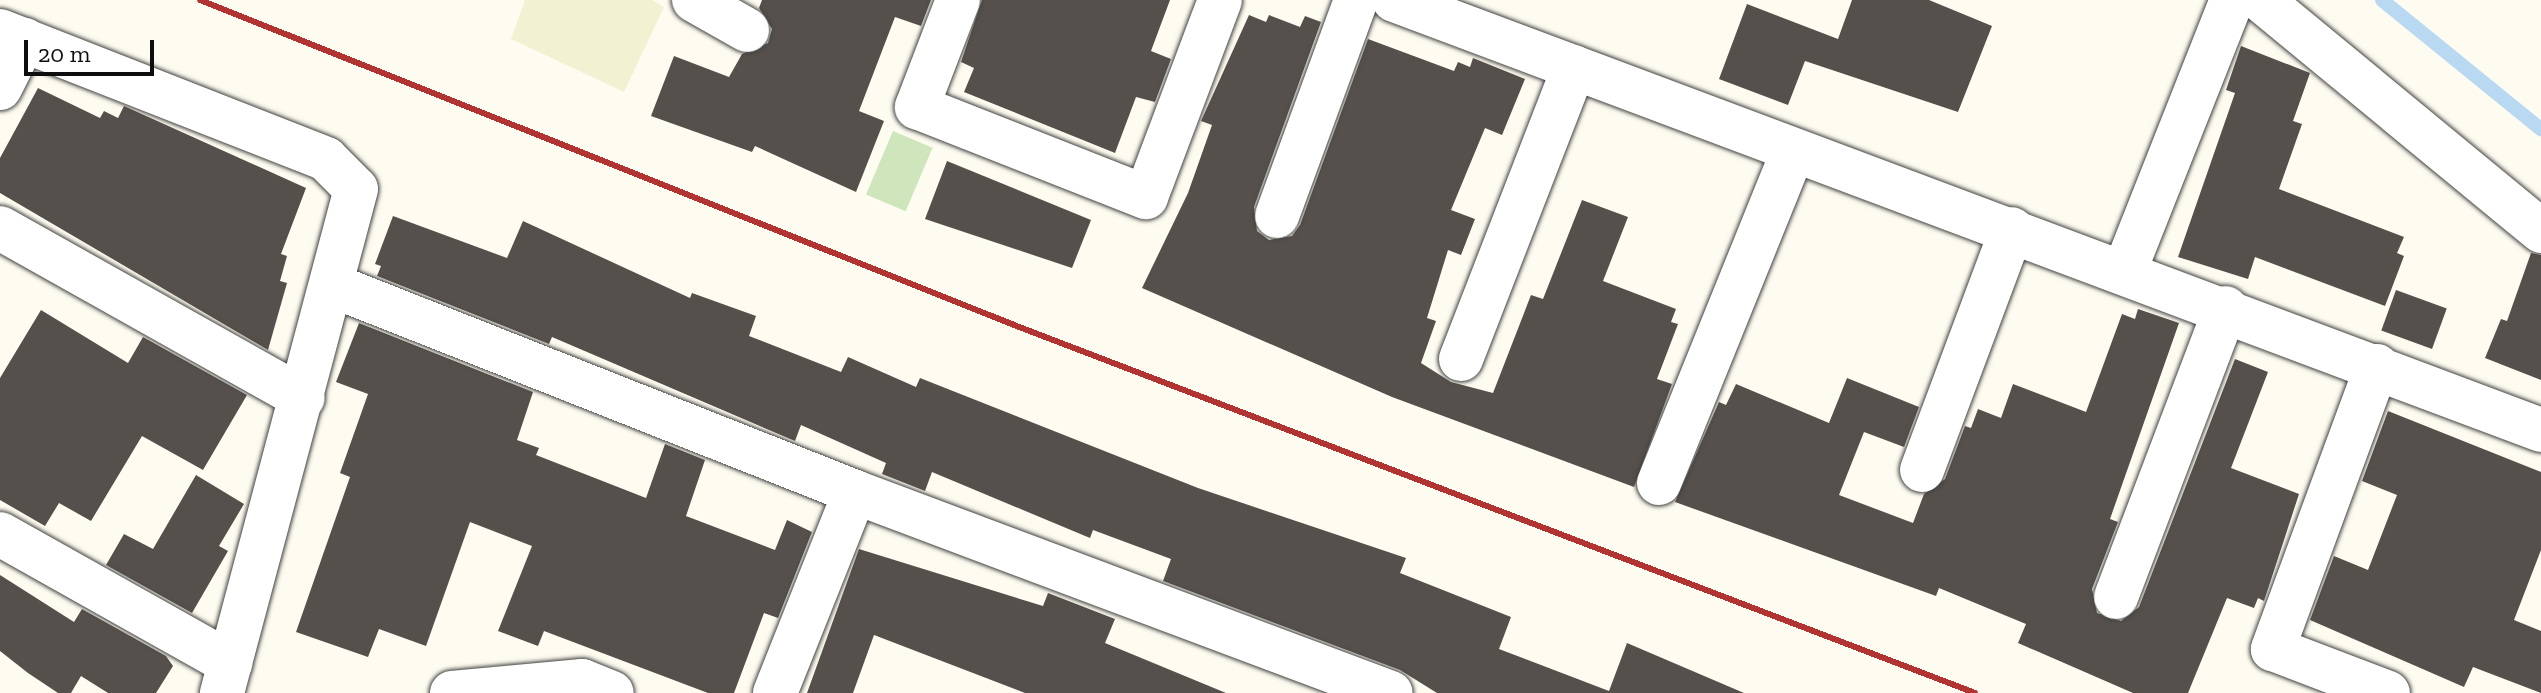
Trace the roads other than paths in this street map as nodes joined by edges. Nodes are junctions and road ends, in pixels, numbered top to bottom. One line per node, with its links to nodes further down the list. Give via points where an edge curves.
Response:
1 (694, 0): 8 (street)
2 (958, 0): 3 (street, via 917,107 1146,197)
3 (1220, 0)
4 (1356, 0): 13 (street)
5 (1394, 0): 10 (street)
6 (2232, 0): 17 (street)
7 (2261, 0): 16 (street)
8 (747, 30)
9 (12, 36): 11 (street); 18 (street, via 326,159 356,189)
10 (1574, 67): 12 (street); 20 (street)
11 (0, 88)
12 (1793, 152): 15 (street); 25 (street)
13 (1277, 216)
14 (0, 228): 22 (street)
15 (2012, 229): 17 (street); 24 (street)
16 (2541, 231)
17 (2125, 270): 19 (street)
18 (334, 286): 22 (street); 26 (street)
19 (2226, 308): 21 (street); 28 (street)
20 (1461, 359)
21 (2377, 366): 23 (street); 34 (street, via 2273,649)
22 (303, 398): 29 (street)
23 (2541, 430)
24 (1922, 470)
25 (1659, 483)
26 (855, 492): 32 (street); 33 (street)
27 (0, 534): 29 (street)
28 (2116, 597)
29 (226, 678)
30 (452, 693): 31 (street, via 582,681)
31 (612, 693)
32 (775, 693)
33 (1391, 693)
34 (2388, 693)

